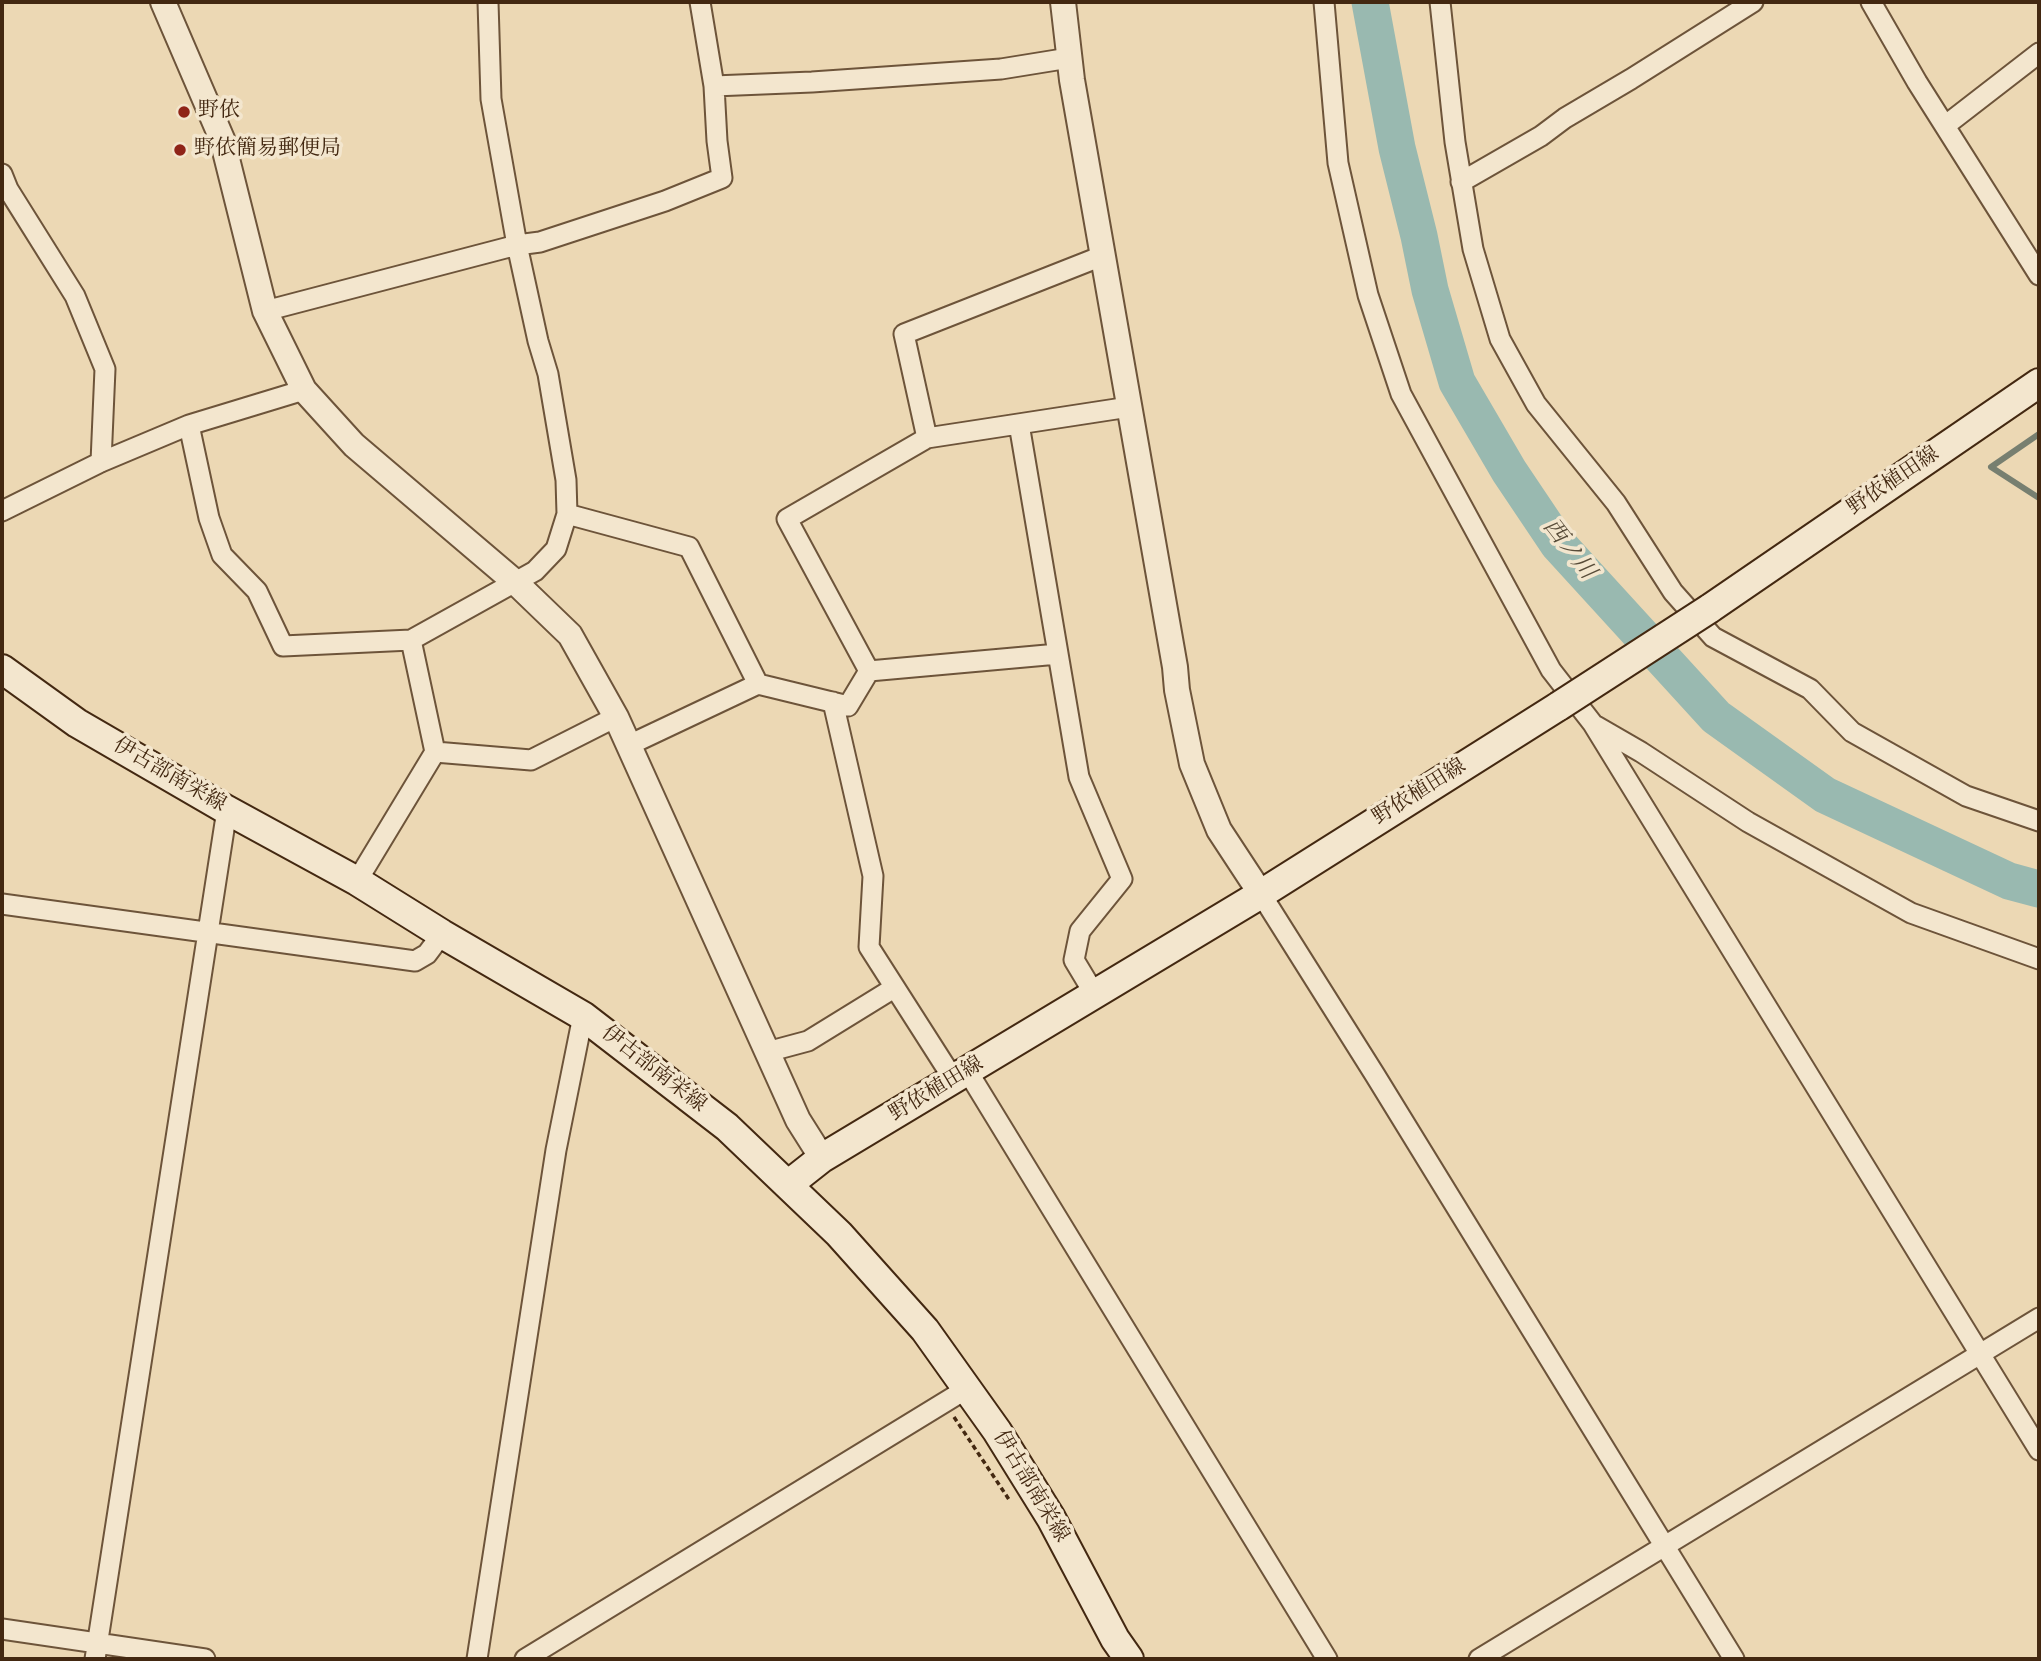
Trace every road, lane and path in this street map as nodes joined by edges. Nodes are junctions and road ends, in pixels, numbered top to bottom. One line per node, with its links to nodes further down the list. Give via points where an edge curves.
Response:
1 (163, 2): 18 (street, via 222,139)
2 (488, 2): 15 (street, via 491,99)
3 (700, 2): 11 (street)
4 (1063, 2): 10 (street)
5 (1324, 2): 36 (street, via 1338,163 1368,295 1401,394 1551,670)
6 (1440, 2): 14 (street)
7 (1754, 2): 14 (street)
8 (1871, 2): 12 (street)
9 (2039, 53): 12 (street)
10 (1069, 58): 11 (street, via 1001,69); 16 (street)
11 (714, 86): 15 (street, via 722,178 540,242)
12 (1946, 125): 17 (street)
13 (2, 174): 25 (street, via 75,296 105,369)
14 (1461, 182): 40 (street, via 1473,249 1500,339 1536,404 1616,503 1674,592 1713,637 1810,689 1852,732 1966,796)
15 (517, 245): 18 (street); 27 (street, via 548,374)
16 (1102, 256): 21 (street); 24 (street, via 904,334)
17 (2039, 275)
18 (265, 311): 20 (street)
19 (2039, 383): 42 (main road, 野依植田線, bridge, via 1709,609)
20 (304, 390): 23 (street); 28 (street, via 354,445)
21 (1129, 407): 22 (street); 42 (street, via 1192,764 1219,830)
22 (1019, 424): 24 (street); 30 (street)
23 (189, 425): 25 (street); 29 (street, via 222,555 257,591 283,646)
24 (927, 438): 32 (street, via 787,519)
25 (101, 462): 26 (street)
26 (2, 511)
27 (567, 514): 28 (street, via 556,549 535,571); 33 (street, via 689,547)
28 (514, 582): 29 (street); 35 (street, via 570,635)
29 (411, 640): 38 (street)
30 (1058, 654): 32 (street); 48 (street, via 1079,777 1122,879 1080,931 1074,960)
31 (2, 669): 39 (main road, 伊古部南栄線, via 77,723)
32 (869, 671): 34 (street, via 848,706)
33 (758, 684): 34 (street); 37 (street)
34 (833, 702): 47 (street, via 873,876 869,947)
35 (616, 717): 37 (street); 38 (street, via 531,760)
36 (1593, 724): 46 (street, via 1748,822 1911,913); 55 (street)
37 (629, 745): 50 (street)
38 (435, 752): 41 (street)
39 (227, 810): 41 (main road, 伊古部南栄線); 44 (street)
40 (2039, 821)
41 (357, 881): 45 (main road, 伊古部南栄線)
42 (1261, 894): 48 (main road, 野依植田線); 58 (street)
43 (2, 904): 44 (street)
44 (209, 932): 45 (street, via 415,961 427,954); 60 (street)
45 (442, 934): 49 (main road, 伊古部南栄線)
46 (2039, 959)
47 (894, 988): 50 (street, via 808,1041); 51 (street)
48 (1095, 995): 51 (main road, 野依植田線)
49 (583, 1016): 53 (main road, 伊古部南栄線, via 727,1127); 62 (street, via 556,1150)
50 (767, 1052): 52 (street, via 798,1120)
51 (961, 1076): 52 (main road, 野依植田線); 65 (street)
52 (822, 1158): 53 (main road, 野依植田線)
53 (789, 1184): 56 (main road, 伊古部南栄線, via 925,1330)
54 (2039, 1318): 55 (street)
55 (1980, 1354): 57 (street); 58 (street)
56 (968, 1388): 63 (street); 64 (main road, 伊古部南栄線, via 1051,1518)
57 (2039, 1450)
58 (1664, 1548): 66 (street); 67 (street)
59 (2, 1629): 60 (street)
60 (96, 1651): 61 (street)
61 (205, 1659)
62 (477, 1659)
63 (525, 1659)
64 (1129, 1659)
65 (1327, 1659)
66 (1479, 1659)
67 (1734, 1659)

